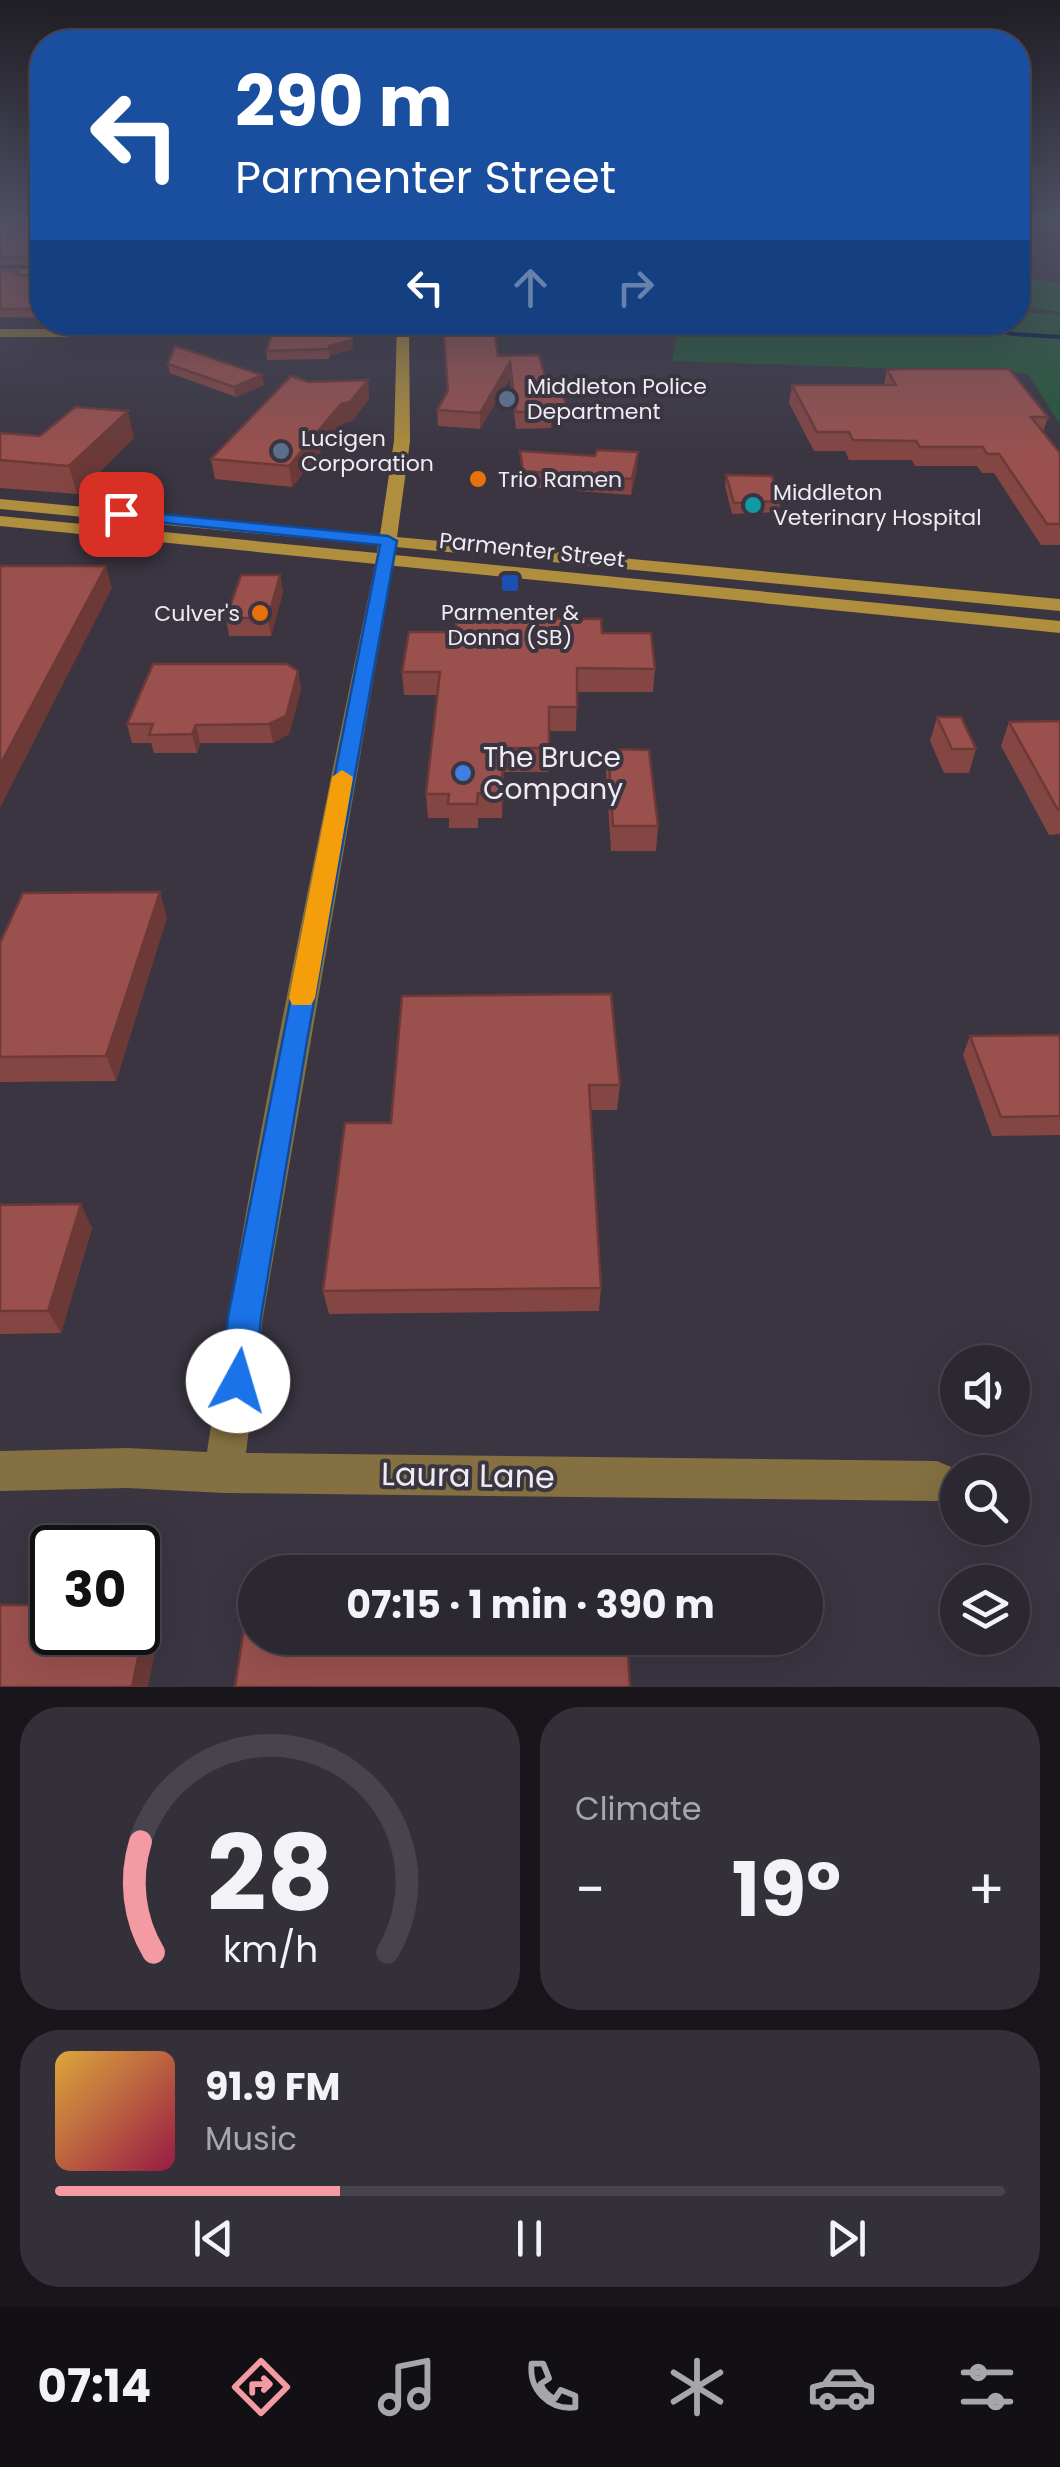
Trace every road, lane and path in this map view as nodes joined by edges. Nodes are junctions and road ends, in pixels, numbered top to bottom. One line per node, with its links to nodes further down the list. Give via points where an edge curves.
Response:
1 (0, 333): 2 (street)
2 (30, 333)
3 (403, 335): 6 (street, via 402,441)
4 (0, 504): 6 (street, Parmenter Street)
5 (0, 521): 6 (street, Parmenter Street)
6 (387, 551): 7 (street, Parmenter Street); 8 (street, Parmenter Street); 10 (street, via 250,1287)
7 (1060, 605)
8 (1060, 627)
9 (0, 1471): 10 (street, Laura Lane)
10 (224, 1473): 11 (street, Laura Lane)
11 (937, 1480)

